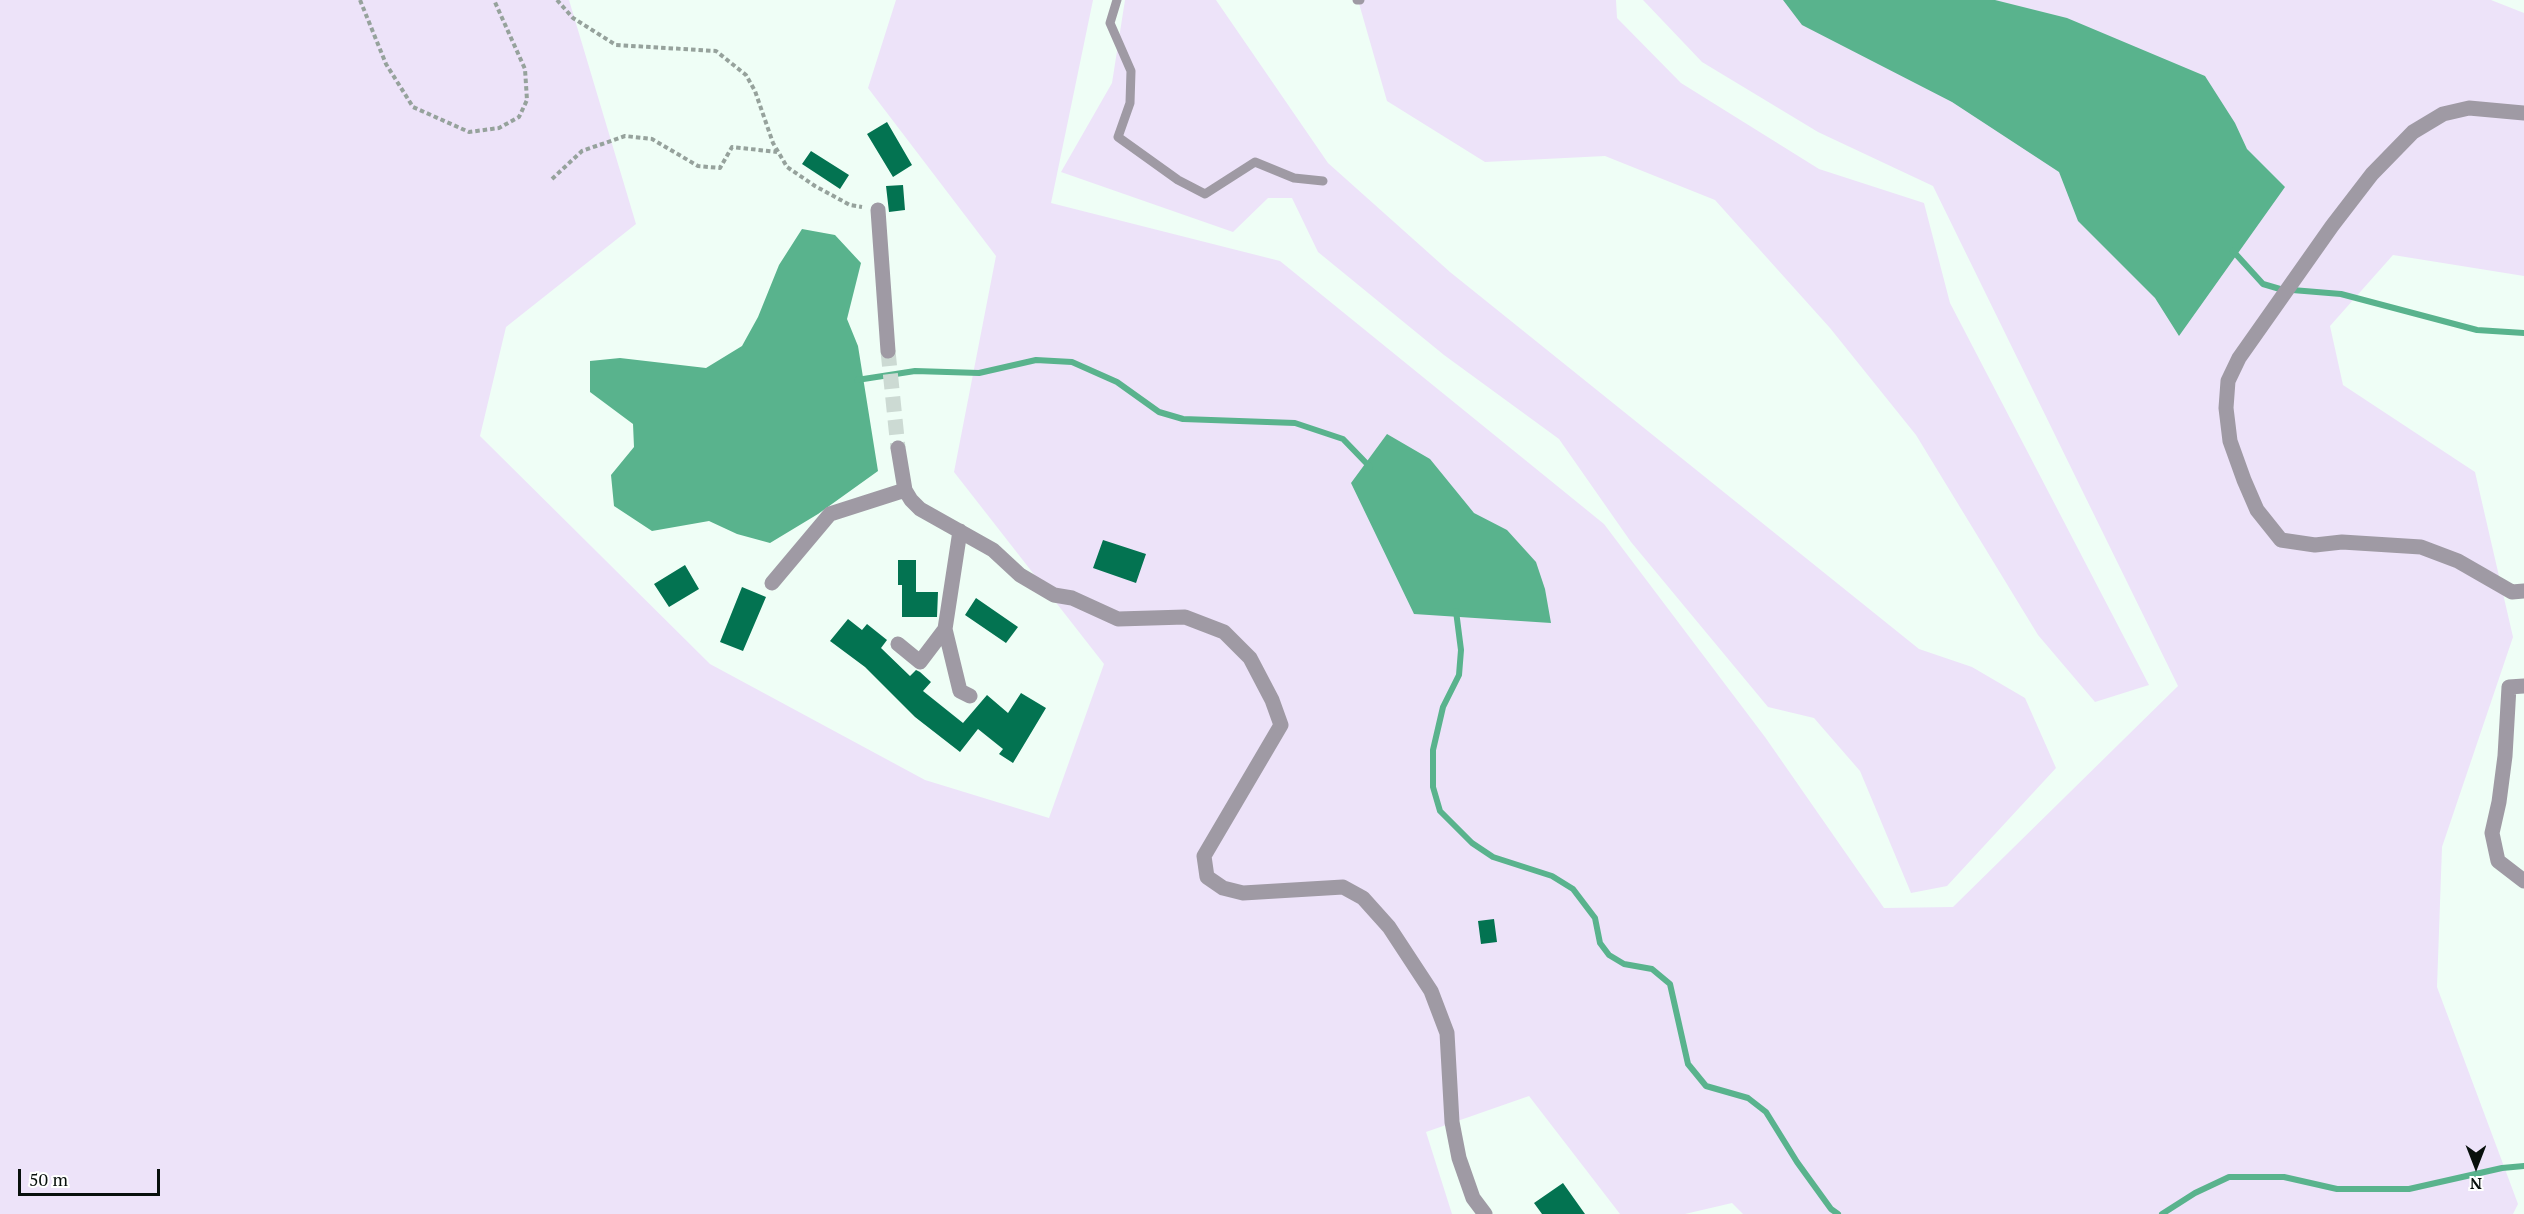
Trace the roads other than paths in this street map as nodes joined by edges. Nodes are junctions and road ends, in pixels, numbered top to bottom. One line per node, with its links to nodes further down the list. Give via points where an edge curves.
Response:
1 (1117, 0): 3 (lane, via 1110,23 1131,71 1130,103 1118,137 1178,180 1205,194 1255,162 1294,178)
2 (2524, 113): 10 (street, via 2469,108 2443,114 2413,132 2372,174 2239,358 2228,381 2226,408 2230,441 2244,480 2257,510 2281,540 2315,545 2342,542 2421,548 2458,561 2512,592)
3 (1323, 181)
4 (878, 210): 5 (street)
5 (888, 351)
6 (898, 448): 7 (street)
7 (905, 490): 8 (street, via 920,509); 9 (street, via 830,514)
8 (960, 531): 11 (street); 16 (street, via 1054,595 1072,598 1118,619 1185,616 1224,632 1250,658 1281,725 1204,856 1207,877 1223,888 1243,893 1343,887 1364,898 1389,927 1431,991 1447,1033 1452,1122 1459,1158 1473,1198)
9 (772, 583)
10 (2524, 591)
11 (945, 629): 12 (street, via 920,662); 14 (street, via 960,691)
12 (898, 644)
13 (2524, 686): 15 (street, via 2509,687 2502,779 2492,833 2498,861)
14 (970, 696)
15 (2524, 881)
16 (1485, 1214)

